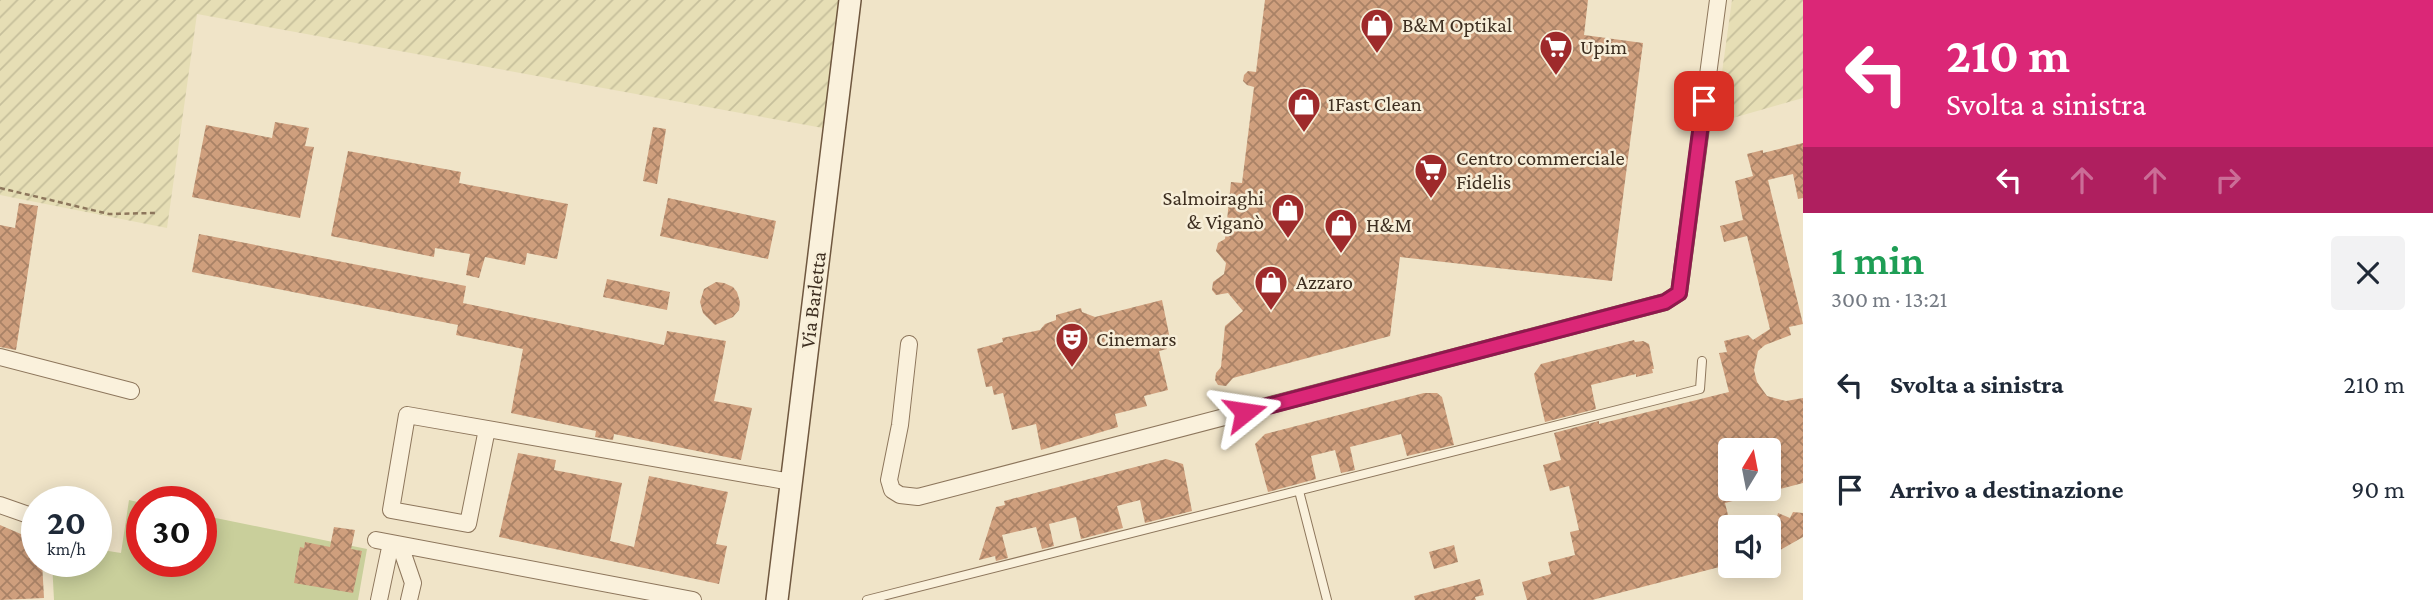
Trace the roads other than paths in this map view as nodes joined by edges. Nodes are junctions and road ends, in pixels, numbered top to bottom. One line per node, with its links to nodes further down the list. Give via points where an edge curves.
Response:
1 (850, 0): 8 (main road, Via Barletta)
2 (1718, 0): 3 (street, via 1679,293 1665,302 918,497 900,495 892,490 890,480)
3 (909, 344)
4 (0, 358): 6 (street)
5 (1702, 361): 9 (lane, via 1700,389)
6 (131, 391)
7 (487, 429): 7 (street, via 468,524 391,510 407,415); 8 (street)
8 (791, 482): 16 (main road, Via Barletta)
9 (1300, 491): 17 (lane); 18 (lane)
10 (0, 505): 11 (street)
11 (21, 512)
12 (389, 543): 13 (street); 14 (street, via 412,583); 15 (street)
13 (379, 600)
14 (409, 600)
15 (693, 600)
16 (777, 600)
17 (867, 600)
18 (1327, 600)

